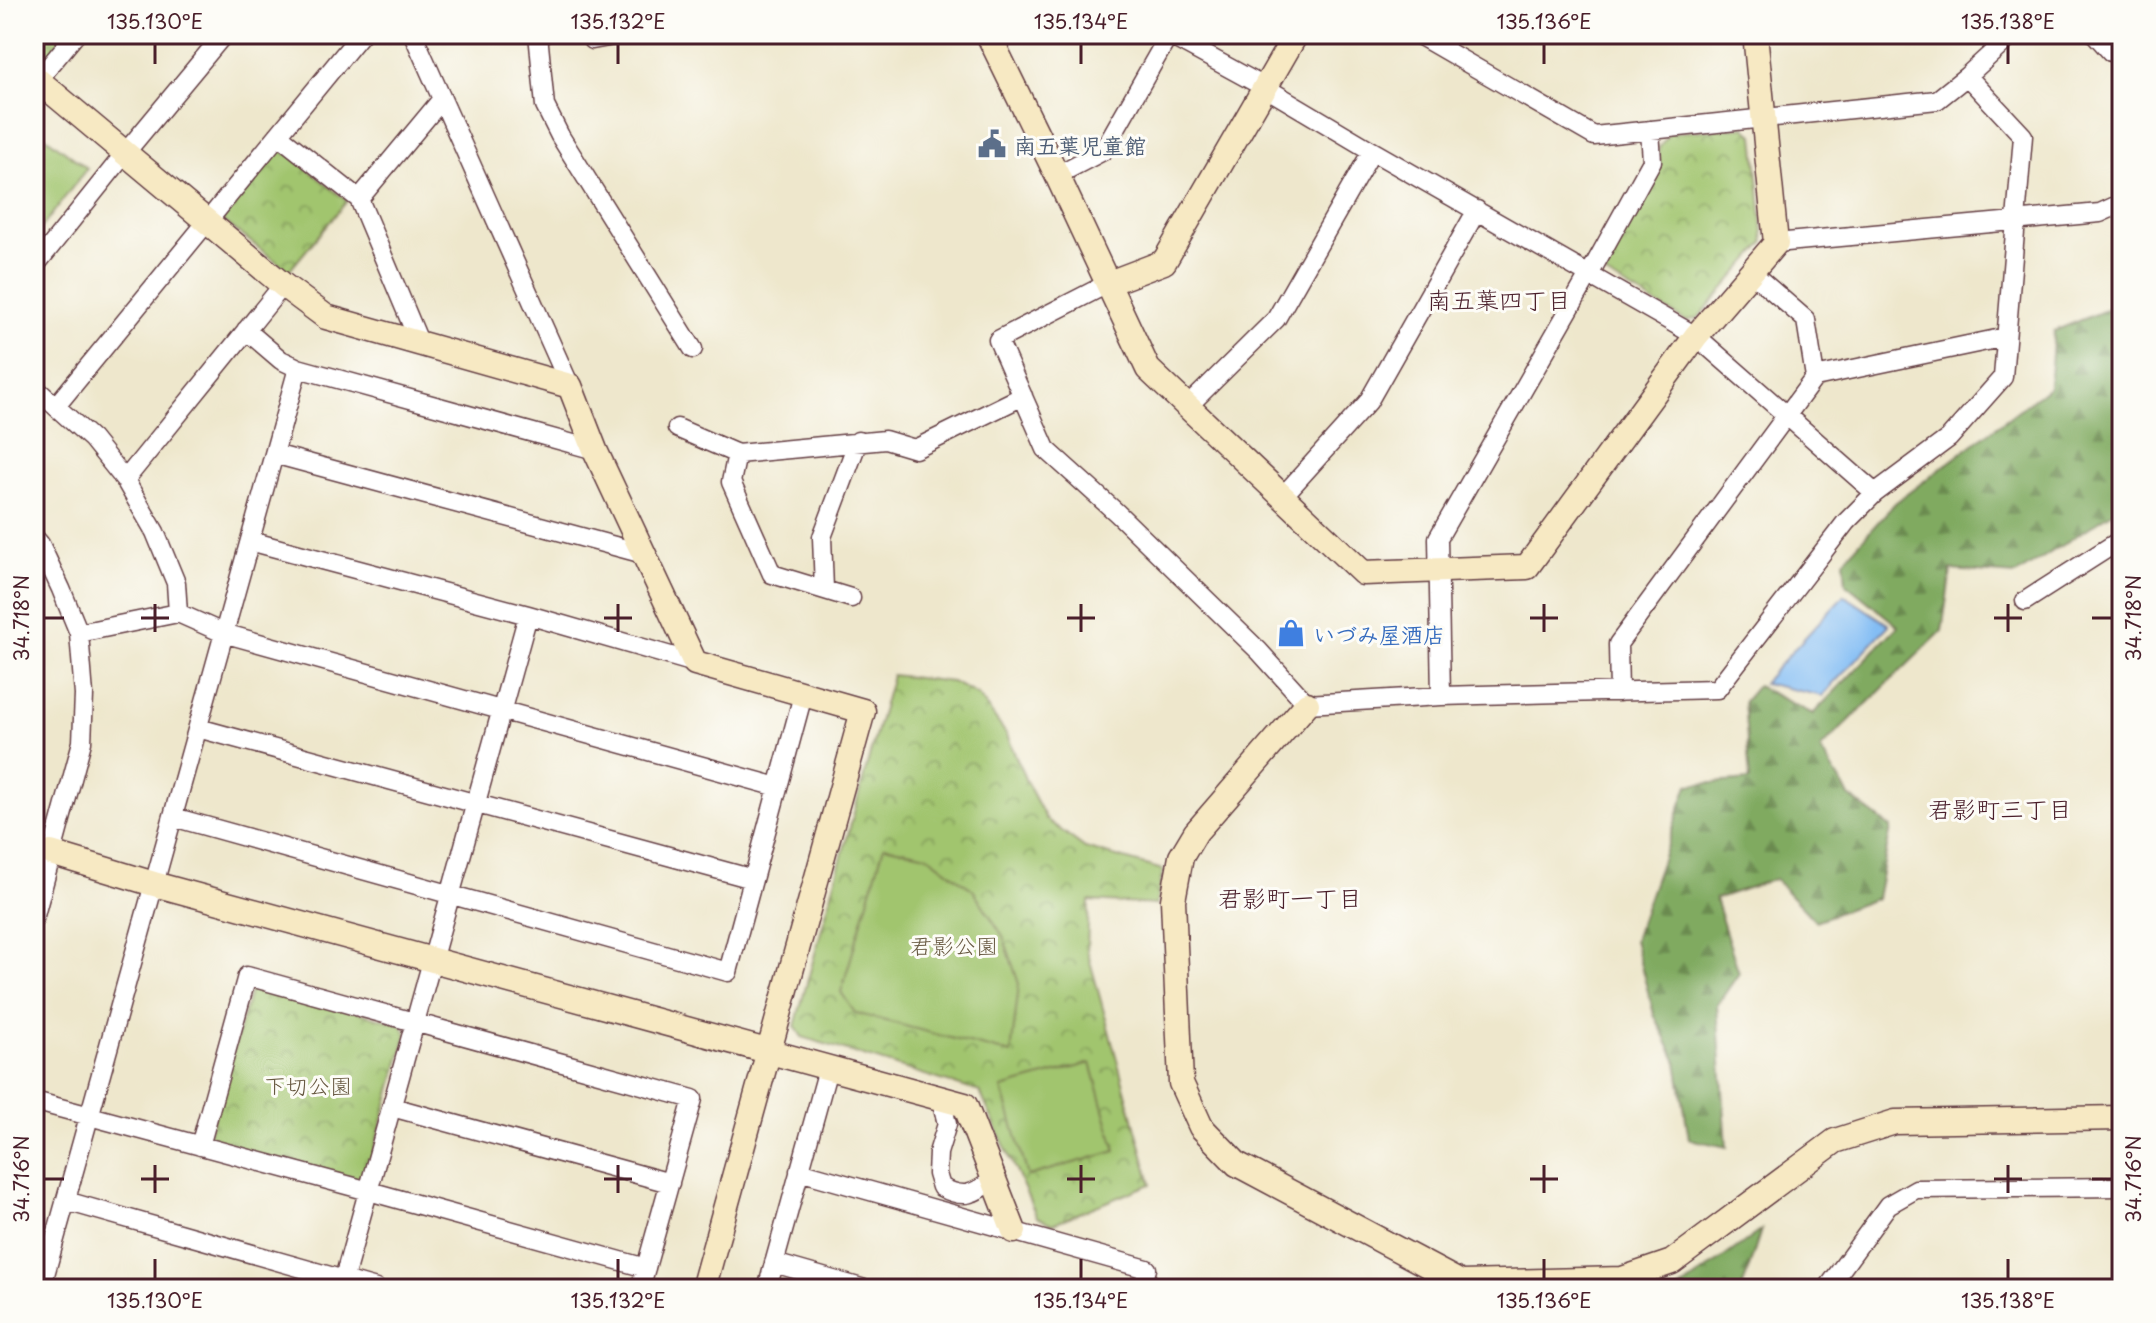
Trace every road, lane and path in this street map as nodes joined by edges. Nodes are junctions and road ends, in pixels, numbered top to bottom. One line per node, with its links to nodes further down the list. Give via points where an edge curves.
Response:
1 (76, 34): 17 (street)
2 (224, 34): 24 (street)
3 (361, 34): 22 (street)
4 (413, 34): 19 (street)
5 (538, 34): 41 (street, via 545,106)
6 (590, 34): 7 (street, via 592,40)
7 (625, 34)
8 (988, 34): 25 (street)
9 (1168, 34): 18 (street); 25 (street, via 1103,151)
10 (1296, 34): 18 (street)
11 (1417, 34): 21 (street, via 1594,136)
12 (1755, 34): 20 (street)
13 (2013, 34): 16 (street)
14 (2095, 34): 15 (street, via 2111,52)
15 (2122, 52)
16 (1967, 76): 20 (street, via 1937,100); 30 (street, via 2023,136)
17 (36, 79): 24 (street)
18 (1266, 88): 23 (street); 35 (street, via 1164,262)
19 (442, 99): 26 (street); 44 (street)
20 (1762, 118): 21 (street); 31 (street)
21 (1650, 130): 34 (street, via 1652,161)
22 (278, 135): 26 (street); 29 (street)
23 (1372, 151): 28 (street); 48 (street, via 1276,319)
24 (126, 152): 29 (street); 32 (street)
25 (1057, 175): 35 (street)
26 (359, 199): 40 (street)
27 (2122, 203): 30 (street, via 2100,213)
28 (1477, 210): 34 (street); 57 (street, via 1368,402)
29 (206, 221): 36 (street); 47 (street)
30 (2016, 221): 31 (street); 39 (street)
31 (1776, 243): 33 (street)
32 (34, 267)
33 (1751, 272): 38 (street); 43 (street, via 1806,320)
34 (1589, 275): 38 (street); 62 (street, via 1438,538)
35 (1109, 283): 46 (street, via 998,340); 48 (street, via 1148,369)
36 (283, 285): 37 (street); 40 (street, via 326,317)
37 (246, 330): 42 (street); 55 (street)
38 (1696, 336): 49 (street); 62 (street, via 1527,567)
39 (2006, 337): 43 (street); 56 (street, via 2003,377 1949,438)
40 (420, 344): 44 (street)
41 (693, 349)
42 (298, 368): 52 (street); 53 (street)
43 (1815, 377): 49 (street)
44 (570, 386): 52 (street)
45 (34, 387): 47 (street)
46 (1023, 396): 51 (street, via 915,449 885,440); 74 (street, via 1046,449 1259,651)
47 (56, 406): 55 (street)
48 (1188, 406): 57 (street)
49 (1786, 415): 56 (street); 71 (street, via 1618,644)
50 (677, 428): 54 (street)
51 (858, 441): 54 (street); 63 (street, via 822,537)
52 (595, 450): 61 (street)
53 (274, 454): 60 (street); 61 (street)
54 (737, 454): 63 (street, via 731,482 772,574)
55 (125, 480): 66 (street, via 176,583)
56 (1875, 493): 71 (street, via 1846,522 1717,689)
57 (1283, 496): 62 (street, via 1363,573)
58 (34, 537): 68 (street)
59 (2122, 539): 65 (street)
60 (250, 541): 67 (street); 69 (street)
61 (644, 554): 70 (street)
62 (1439, 571): 73 (street)
63 (824, 589): 64 (street)
64 (851, 598)
65 (2025, 601)
66 (178, 613): 68 (street); 69 (street)
67 (528, 615): 70 (street); 75 (street)
68 (79, 633): 80 (street, via 82,742)
69 (223, 633): 75 (street); 76 (street)
70 (695, 663): 72 (street)
71 (1619, 692): 73 (street)
72 (803, 695): 77 (street); 87 (street, via 863,711)
73 (1441, 696): 74 (street)
74 (1307, 704): 105 (street, via 1196,832 1181,857 1173,900 1181,1083 1201,1127 1237,1164 1461,1283)
75 (502, 710): 77 (street); 78 (street)
76 (198, 728): 78 (street); 79 (street)
77 (778, 787): 81 (street)
78 (475, 803): 81 (street); 83 (street)
79 (173, 817): 82 (street); 83 (street)
80 (43, 851): 82 (street); 84 (street)
81 (753, 879): 83 (street, via 728,972)
82 (154, 884): 85 (street); 92 (street)
83 (450, 894): 85 (street)
84 (34, 919)
85 (432, 960): 86 (street); 87 (street)
86 (415, 1022): 91 (street); 94 (street, via 247,976); 97 (street, via 693,1099)
87 (768, 1052): 88 (street); 109 (street)
88 (828, 1069): 89 (street); 95 (street)
89 (941, 1099): 96 (street, via 965,1105); 96 (street, via 947,1124 938,1153 941,1187 955,1195 974,1194)
90 (34, 1101): 92 (street)
91 (392, 1107): 97 (street); 99 (street)
92 (89, 1116): 94 (street); 100 (street)
93 (2122, 1118): 105 (street, via 1895,1122 1835,1141 1672,1262 1622,1279)
94 (200, 1146): 99 (street)
95 (799, 1171): 101 (street); 102 (street)
96 (995, 1179): 101 (street)
97 (670, 1183): 103 (street)
98 (2122, 1187): 113 (street, via 1916,1189 1888,1205)
99 (369, 1191): 103 (street); 104 (street)
100 (66, 1201): 104 (street); 106 (street)
101 (1014, 1231): 112 (street, via 1147,1269)
102 (774, 1263): 110 (street); 111 (street)
103 (646, 1268): 108 (street)
104 (342, 1284): 107 (street)
105 (1507, 1285)
106 (41, 1289)
107 (376, 1289)
108 (640, 1289)
109 (703, 1289)
110 (767, 1289)
111 (865, 1289)
112 (1141, 1289)
113 (1827, 1289)

